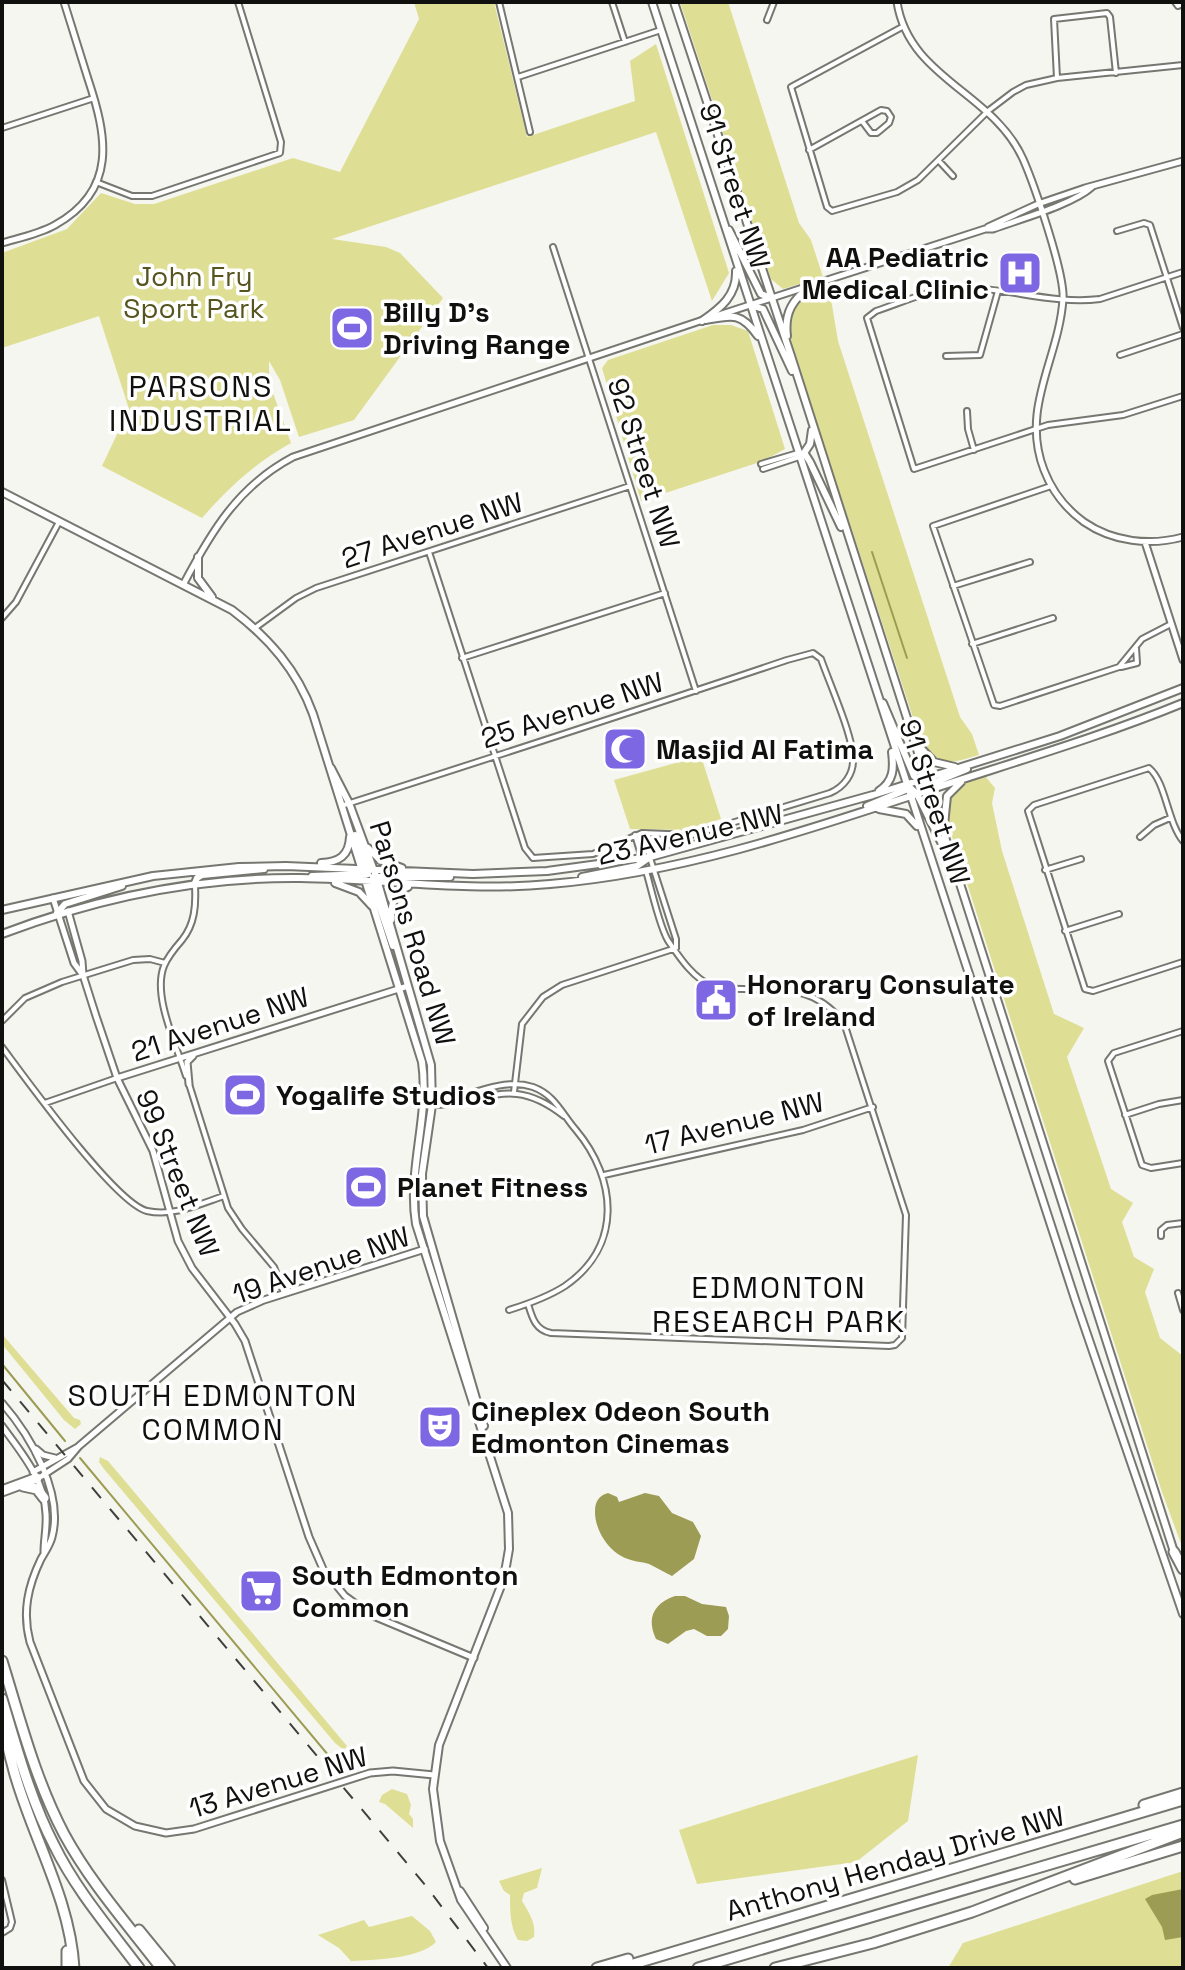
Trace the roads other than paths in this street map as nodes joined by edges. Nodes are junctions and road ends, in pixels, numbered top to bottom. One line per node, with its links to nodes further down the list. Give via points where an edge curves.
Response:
1 (64, 2): 19 (street)
2 (238, 2): 28 (street, via 281,151 152,196 132,196)
3 (499, 2): 17 (street)
4 (612, 2): 14 (street)
5 (652, 2): 13 (main road, 91 Street NW)
6 (674, 2): 42 (main road, 91 Street NW)
7 (774, 2): 11 (street)
8 (897, 2): 12 (street)
9 (1175, 2): 10 (street)
10 (1183, 4)
11 (767, 20)
12 (904, 26): 20 (street, via 931,66); 24 (street, via 791,87)
13 (661, 30): 14 (street); 32 (main road, 91 Street NW)
14 (625, 42): 17 (street)
15 (1183, 65): 16 (street)
16 (1116, 73): 18 (street); 18 (street, via 1109,15 1054,19)
17 (518, 77): 23 (street)
18 (1057, 78): 20 (street, via 1026,85)
19 (94, 98): 22 (street); 28 (street, via 104,142)
20 (988, 111): 25 (street); 30 (street, via 1016,146)
21 (862, 121): 21 (street, via 877,133 891,117 882,110); 24 (street)
22 (2, 128)
23 (530, 132)
24 (809, 150): 25 (street, via 832,211 897,192)
25 (939, 161): 27 (street)
26 (1183, 161): 29 (street)
27 (953, 176)
28 (96, 182): 35 (street, via 63,220)
29 (1092, 187): 30 (street); 31 (street)
30 (1038, 204): 31 (street); 33 (street)
31 (1040, 211): 33 (street); 43 (street)
32 (723, 220): 37 (main road, 91 Street NW); 42 (main road, via 758,289)
33 (985, 229): 40 (street)
34 (1117, 231): 39 (street, via 1150,225)
35 (2, 243)
36 (553, 247): 52 (street, 92 Street NW)
37 (735, 258): 44 (main road, 91 Street NW); 45 (main road, via 734,291)
38 (1183, 272): 39 (street)
39 (1167, 279): 43 (street, via 1100,299); 46 (street)
40 (812, 285): 42 (street); 50 (main road, via 789,309)
41 (998, 291): 43 (street); 51 (street, via 980,355); 58 (street, via 950,288 867,318 914,469)
42 (771, 298): 44 (street); 50 (main road, 91 Street NW)
43 (1063, 299): 57 (street)
44 (750, 305): 45 (street); 48 (main road, 91 Street NW); 53 (main road, via 763,309)
45 (702, 321): 48 (main road, via 739,317); 52 (street)
46 (1183, 328)
47 (1183, 334): 49 (street)
48 (762, 343): 59 (main road, 91 Street NW)
49 (1120, 355)
50 (791, 356): 53 (main road, 91 Street NW)
51 (946, 356)
52 (589, 358): 61 (street, 92 Street NW); 69 (street, via 293,457 237,499)
53 (799, 384): 55 (main road, 91 Street NW)
54 (1183, 396): 57 (street, via 1123,415)
55 (807, 405): 59 (main road, via 812,435); 68 (main road, 91 Street NW)
56 (967, 411): 58 (street)
57 (1036, 429): 58 (street); 62 (street)
58 (974, 450)
59 (801, 455): 60 (street); 68 (main road); 84 (main road, 91 Street NW)
60 (762, 467)
61 (630, 486): 67 (street, 27 Avenue NW); 73 (street, 92 Street NW)
62 (1051, 486): 66 (street, via 1077,517 1107,534); 72 (street, via 933,526)
63 (2, 492): 64 (main road, Parsons Road NW)
64 (59, 522): 71 (main road, Parsons Road NW); 75 (street)
65 (1183, 537): 66 (street)
66 (1145, 542): 77 (street)
67 (429, 552): 78 (street, 27 Avenue NW, via 316,588); 81 (street)
68 (854, 556): 89 (main road, 91 Street NW)
69 (198, 557): 71 (street); 74 (main road, via 198,578)
70 (1030, 562): 72 (street)
71 (183, 585): 74 (main road, Parsons Road NW)
72 (953, 586): 79 (street)
73 (665, 593): 81 (street); 86 (street, 92 Street NW)
74 (217, 602): 78 (main road, Parsons Road NW)
75 (2, 618)
76 (1053, 618): 79 (street)
77 (1171, 624): 80 (street, via 1149,633); 82 (street)
78 (255, 628): 98 (main road, Parsons Road NW, via 300,683)
79 (972, 644): 83 (street, via 994,705 1000,706)
80 (1136, 646): 83 (street); 83 (street, via 1137,663)
81 (462, 658): 91 (street)
82 (1183, 660)
83 (1119, 667)
84 (873, 683): 88 (main road, 91 Street NW); 95 (main road)
85 (1183, 688): 90 (main road, 23 Avenue NW)
86 (696, 691): 91 (street, 25 Avenue NW); 93 (street, 25 Avenue NW, via 815,653 853,752)
87 (1183, 703): 94 (main road, 23 Avenue NW)
88 (888, 729): 96 (main road, 91 Street NW); 97 (main road, via 894,768 889,782)
89 (913, 740): 92 (main road, via 931,761); 95 (main road, 91 Street NW)
90 (1011, 750): 92 (main road, 23 Avenue NW); 95 (main road)
91 (494, 756): 98 (street, 25 Avenue NW); 106 (street, 23 Avenue NW, via 530,856 593,854)
92 (958, 767): 95 (main road, 23 Avenue NW)
93 (851, 771): 105 (street, 23 Avenue NW, via 836,791 747,819 684,836)
94 (965, 779): 95 (main road, 23 Avenue NW); 104 (main road, via 946,798)
95 (924, 783): 96 (main road); 96 (main road, 23 Avenue NW); 104 (main road, 91 Street NW)
96 (911, 790): 97 (main road, 23 Avenue NW); 99 (main road, 23 Avenue NW); 102 (main road); 108 (main road, 91 Street NW); 121 (main road)
97 (873, 795): 111 (main road, 23 Avenue NW)
98 (344, 806): 101 (main road, Parsons Road NW); 103 (main road, Parsons Road NW); 116 (main road)
99 (867, 810): 102 (main road, 23 Avenue NW); 108 (main road, via 906,814)
100 (1170, 818): 107 (street); 109 (street); 113 (street, via 1151,768 1034,805 1028,815)
101 (346, 822): 112 (main road, via 350,844 341,858); 116 (main road, Parsons Road NW)
102 (826, 822): 111 (main road, 23 Avenue NW, via 702,859)
103 (357, 825): 114 (main road, via 369,850 385,864); 116 (main road, Parsons Road NW)
104 (944, 832): 121 (main road, 91 Street NW)
105 (642, 833): 106 (street, 23 Avenue NW); 111 (street)
106 (635, 835): 111 (street)
107 (1140, 837)
108 (923, 838): 185 (main road, 91 Street NW)
109 (1183, 841)
110 (1081, 859): 113 (street)
111 (648, 865): 114 (main road, 23 Avenue NW); 120 (main road, 23 Avenue NW, via 560,883); 132 (street, via 668,941)
112 (282, 866): 115 (main road, 23 Avenue NW); 116 (main road, 23 Avenue NW); 119 (main road, via 202,875)
113 (1045, 870): 130 (street)
114 (473, 874): 116 (main road)
115 (153, 876): 122 (main road, 23 Avenue NW); 124 (main road)
116 (370, 876): 117 (main road); 118 (main road, 23 Avenue NW); 120 (main road, 23 Avenue NW); 128 (main road, Parsons Road NW); 129 (main road, Parsons Road NW); 133 (main road)
117 (299, 878): 118 (main road, 23 Avenue NW); 119 (main road, 23 Avenue NW)
118 (315, 879): 128 (main road, via 359,892)
119 (195, 883): 124 (main road, 23 Avenue NW); 135 (street, via 191,925)
120 (416, 885): 129 (main road, via 396,897)
121 (962, 887): 181 (main road, 91 Street NW)
122 (63, 895): 123 (main road, 23 Avenue NW); 124 (street, 99 Street NW)
123 (52, 897): 125 (main road, 23 Avenue NW); 126 (street, 99 Street NW)
124 (66, 907): 126 (main road); 136 (street, 99 Street NW)
125 (2, 910)
126 (57, 913): 131 (main road); 136 (street, 99 Street NW)
127 (1119, 914): 130 (street)
128 (380, 928): 138 (main road, Parsons Road NW)
129 (391, 929): 133 (main road, Parsons Road NW)
130 (1065, 931): 134 (street, via 1087,990)
131 (2, 934)
132 (676, 948): 146 (street, via 562,985 543,997 522,1024); 153 (street, via 690,969 713,986 793,991 832,1007 851,1038)
133 (401, 960): 137 (main road, Parsons Road NW)
134 (1183, 962)
135 (165, 963): 136 (street, via 133,960); 143 (street, via 161,994)
136 (83, 975): 139 (street, via 25,998); 144 (street, 99 Street NW)
137 (408, 986): 138 (street, 21 Avenue NW); 150 (main road, Parsons Road NW, via 431,1065)
138 (400, 988): 142 (street, 21 Avenue NW); 148 (main road, Parsons Road NW, via 422,1062)
139 (2, 1021)
140 (1183, 1031): 154 (street, via 1109,1057)
141 (2, 1047): 151 (street)
142 (208, 1049): 143 (street, 21 Avenue NW); 145 (street, via 189,1059)
143 (180, 1058): 144 (street, 21 Avenue NW); 145 (street)
144 (117, 1078): 151 (street, 21 Avenue NW); 159 (street, 99 Street NW, via 153,1151)
145 (189, 1084): 158 (street)
146 (515, 1084): 147 (street); 150 (street); 155 (street, via 542,1091)
147 (514, 1092): 150 (street, via 457,1105); 155 (street, via 536,1097)
148 (424, 1097): 150 (street); 152 (main road, Parsons Road NW)
149 (1183, 1100): 154 (street)
150 (432, 1101): 152 (street); 162 (main road, Parsons Road NW, via 422,1192)
151 (45, 1103): 159 (street, via 122,1197 147,1211)
152 (423, 1105): 163 (main road, Parsons Road NW, via 414,1200)
153 (873, 1107): 157 (street, 17 Avenue NW, via 803,1130); 166 (street, via 907,1226 902,1338 895,1345 551,1333 536,1325)
154 (1125, 1115): 156 (street, via 1144,1167)
155 (566, 1117): 157 (street)
156 (1183, 1163)
157 (604, 1175): 166 (street, via 606,1220 592,1260 565,1286)
158 (224, 1196): 159 (street); 164 (street, via 237,1224 274,1267)
159 (170, 1213): 169 (street, 99 Street NW, via 187,1260)
160 (1183, 1223): 161 (street, via 1165,1225)
161 (1161, 1236)
162 (431, 1247): 163 (street, 19 Avenue NW); 172 (main road, Parsons Road NW)
163 (423, 1250): 164 (street, 19 Avenue NW); 172 (main road, Parsons Road NW)
164 (284, 1293): 169 (street, 19 Avenue NW)
165 (1178, 1293): 168 (street)
166 (528, 1304): 167 (street)
167 (509, 1310)
168 (1183, 1310)
169 (230, 1317): 174 (street, 19 Avenue NW); 186 (street, 99 Street NW, via 245,1341 323,1569 345,1596 371,1615)
170 (2, 1403): 173 (street)
171 (2, 1426): 177 (street)
172 (486, 1442): 186 (main road, Parsons Road NW, via 508,1513 509,1549 504,1578)
173 (32, 1445): 175 (street); 176 (street)
174 (79, 1446): 175 (street, 19 Avenue NW); 177 (street, 19 Avenue NW, via 68,1459)
175 (56, 1459): 176 (street, 19 Avenue NW)
176 (42, 1467): 177 (street)
177 (38, 1475): 178 (highway); 180 (street); 182 (street, via 54,1518)
178 (20, 1486): 179 (highway); 180 (highway, via 37,1489)
179 (2, 1491)
180 (44, 1498): 182 (street)
181 (1174, 1552): 183 (highway); 184 (main road, 91 Street NW)
182 (44, 1553): 190 (street, 13 Avenue NW, via 27,1596 30,1642 84,1781 106,1809 135,1826 155,1832 187,1831 370,1773)
183 (1183, 1569)
184 (1183, 1578)
185 (1183, 1614)
186 (474, 1658): 190 (main road, Parsons Road NW, via 439,1745)
187 (2, 1661): 197 (highway, via 44,1793)
188 (2, 1699): 189 (highway)
189 (6, 1713): 200 (highway, via 4,1733 18,1784); 205 (highway, via 53,1844 77,1886)
190 (434, 1775): 208 (main road, Parsons Road NW, via 440,1841 458,1888)
191 (1183, 1793): 194 (highway)
192 (1183, 1800): 194 (highway, Anthony Henday Drive NW)
193 (1183, 1825): 211 (highway, Anthony Henday Drive NW)
194 (1089, 1828): 202 (highway, Anthony Henday Drive NW)
195 (1183, 1832): 199 (highway)
196 (1183, 1846): 199 (highway)
197 (92, 1877): 206 (highway); 207 (highway)
198 (2, 1880): 201 (street, via 11,1914 11,1926)
199 (1033, 1889): 212 (highway, via 910,1932)
200 (64, 1911): 203 (highway); 204 (highway)
201 (2, 1933)
202 (710, 1940): 209 (highway); 210 (highway, Anthony Henday Drive NW)
203 (67, 1968)
204 (74, 1968)
205 (139, 1968)
206 (161, 1968)
207 (170, 1968)
208 (507, 1968)
209 (597, 1968)
210 (620, 1968)
211 (698, 1968)
212 (775, 1968)

